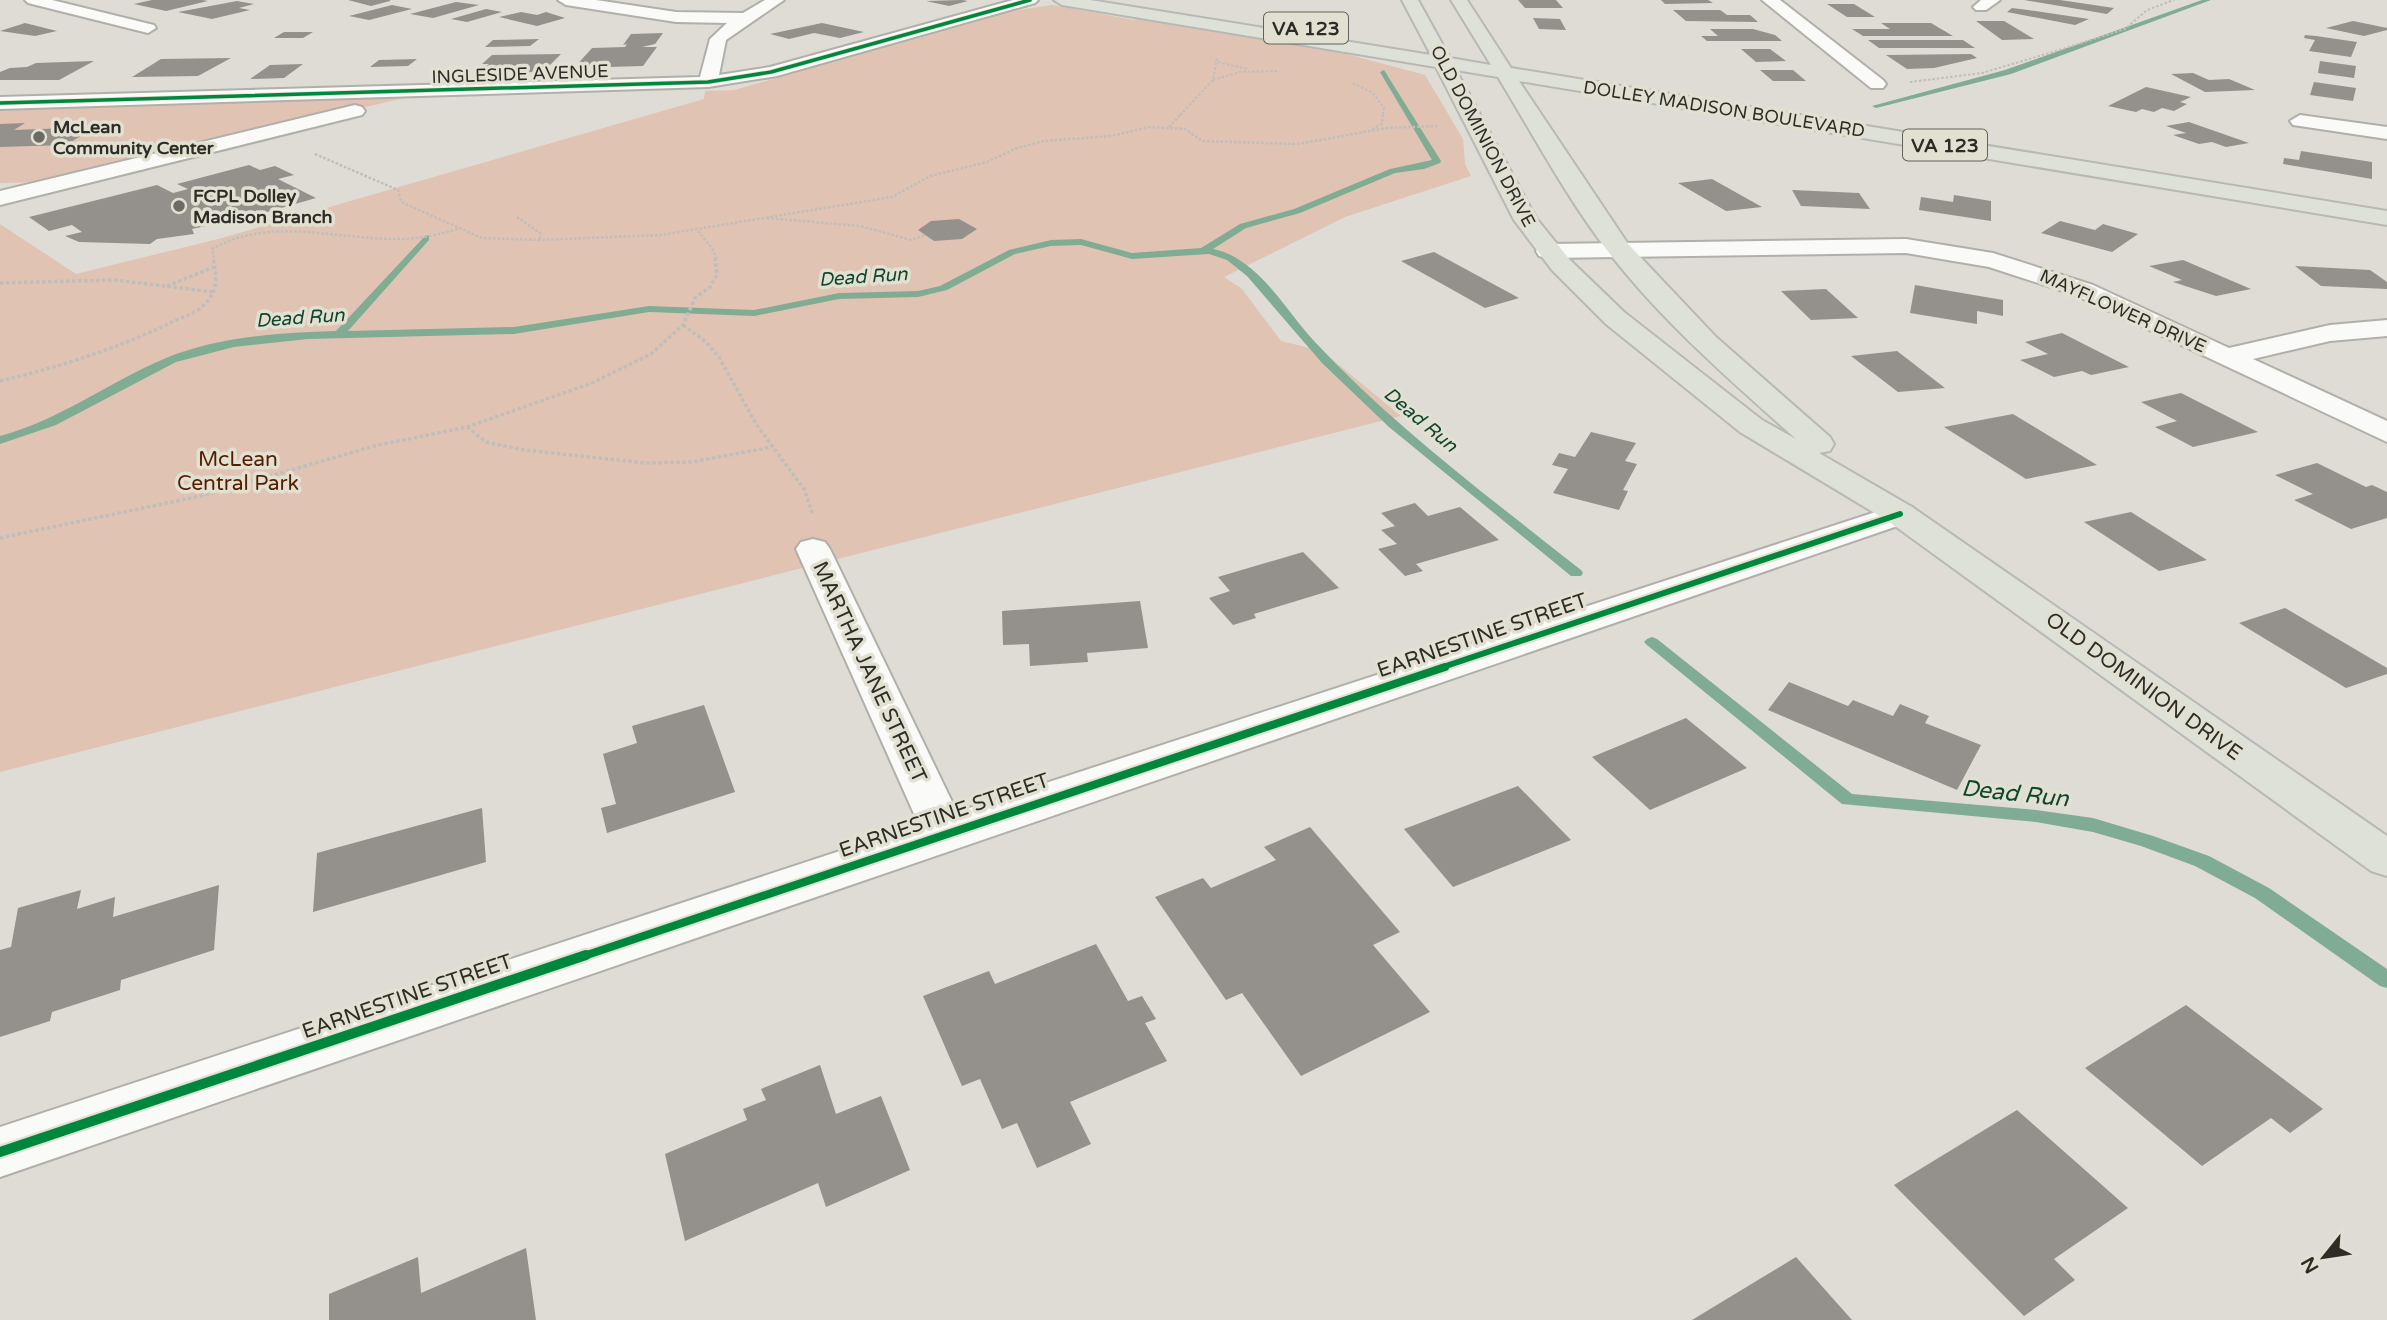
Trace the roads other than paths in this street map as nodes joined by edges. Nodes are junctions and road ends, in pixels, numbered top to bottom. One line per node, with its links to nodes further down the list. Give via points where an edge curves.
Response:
1 (33, 0): 12 (street)
2 (566, 0): 11 (street, via 676,17)
3 (776, 0): 11 (street)
4 (1030, 0): 17 (street, INGLESIDE AVENUE, via 771,72)
5 (1062, 0): 14 (main road, DOLLEY MADISON BOULEVARD / VA 123)
6 (1125, 0): 7 (main road, DOLLEY MADISON BOULEVARD)
7 (1133, 0): 14 (main road, DOLLEY MADISON BOULEVARD / VA 123)
8 (1410, 0): 15 (main road, OLD DOMINION DRIVE, via 1416,29)
9 (1459, 0): 16 (main road, OLD DOMINION DRIVE)
10 (1770, 0): 18 (street)
11 (744, 18): 17 (street, via 718,39)
12 (148, 28)
13 (1382, 34): 14 (main road)
14 (1346, 40): 15 (main road, DOLLEY MADISON BOULEVARD / VA 123); 21 (main road)
15 (1440, 55): 16 (main road, DOLLEY MADISON BOULEVARD / VA 123); 21 (main road, OLD DOMINION DRIVE)
16 (1500, 65): 20 (main road, DOLLEY MADISON BOULEVARD / VA 123); 27 (main road, OLD DOMINION DRIVE); 29 (main road, DOLLEY MADISON BOULEVARD / VA 123)
17 (708, 82): 19 (street, INGLESIDE AVENUE)
18 (1877, 84)
19 (426, 93): 22 (street, INGLESIDE AVENUE); 25 (street)
20 (1639, 94): 27 (main road, via 1590,97 1558,107); 30 (main road, DOLLEY MADISON BOULEVARD / VA 123)
21 (1460, 95): 32 (main road, OLD DOMINION DRIVE, via 1507,187)
22 (284, 96): 23 (street, INGLESIDE AVENUE); 25 (street, via 313,100 321,108)
23 (0, 103)
24 (2300, 121): 26 (street)
25 (290, 127): 28 (street)
26 (2387, 133)
27 (1547, 139): 31 (main road, OLD DOMINION DRIVE)
28 (0, 198)
29 (2387, 201)
30 (2387, 218)
31 (1619, 249): 32 (street, MAYFLOWER DRIVE); 34 (street, MAYFLOWER DRIVE, via 1906,246 1958,253 2062,281); 36 (main road, OLD DOMINION DRIVE, via 1743,378)
32 (1548, 251): 36 (main road, OLD DOMINION DRIVE, via 1615,318 1751,426)
33 (2387, 328): 34 (street, via 2330,333)
34 (2225, 357): 35 (street, MAYFLOWER DRIVE)
35 (2387, 433)
36 (1900, 514): 38 (street, EARNESTINE STREET); 39 (main road, OLD DOMINION DRIVE)
37 (813, 549): 38 (street, MARTHA JANE STREET)
38 (945, 833): 40 (street, EARNESTINE STREET)
39 (2387, 859)
40 (0, 1152)

